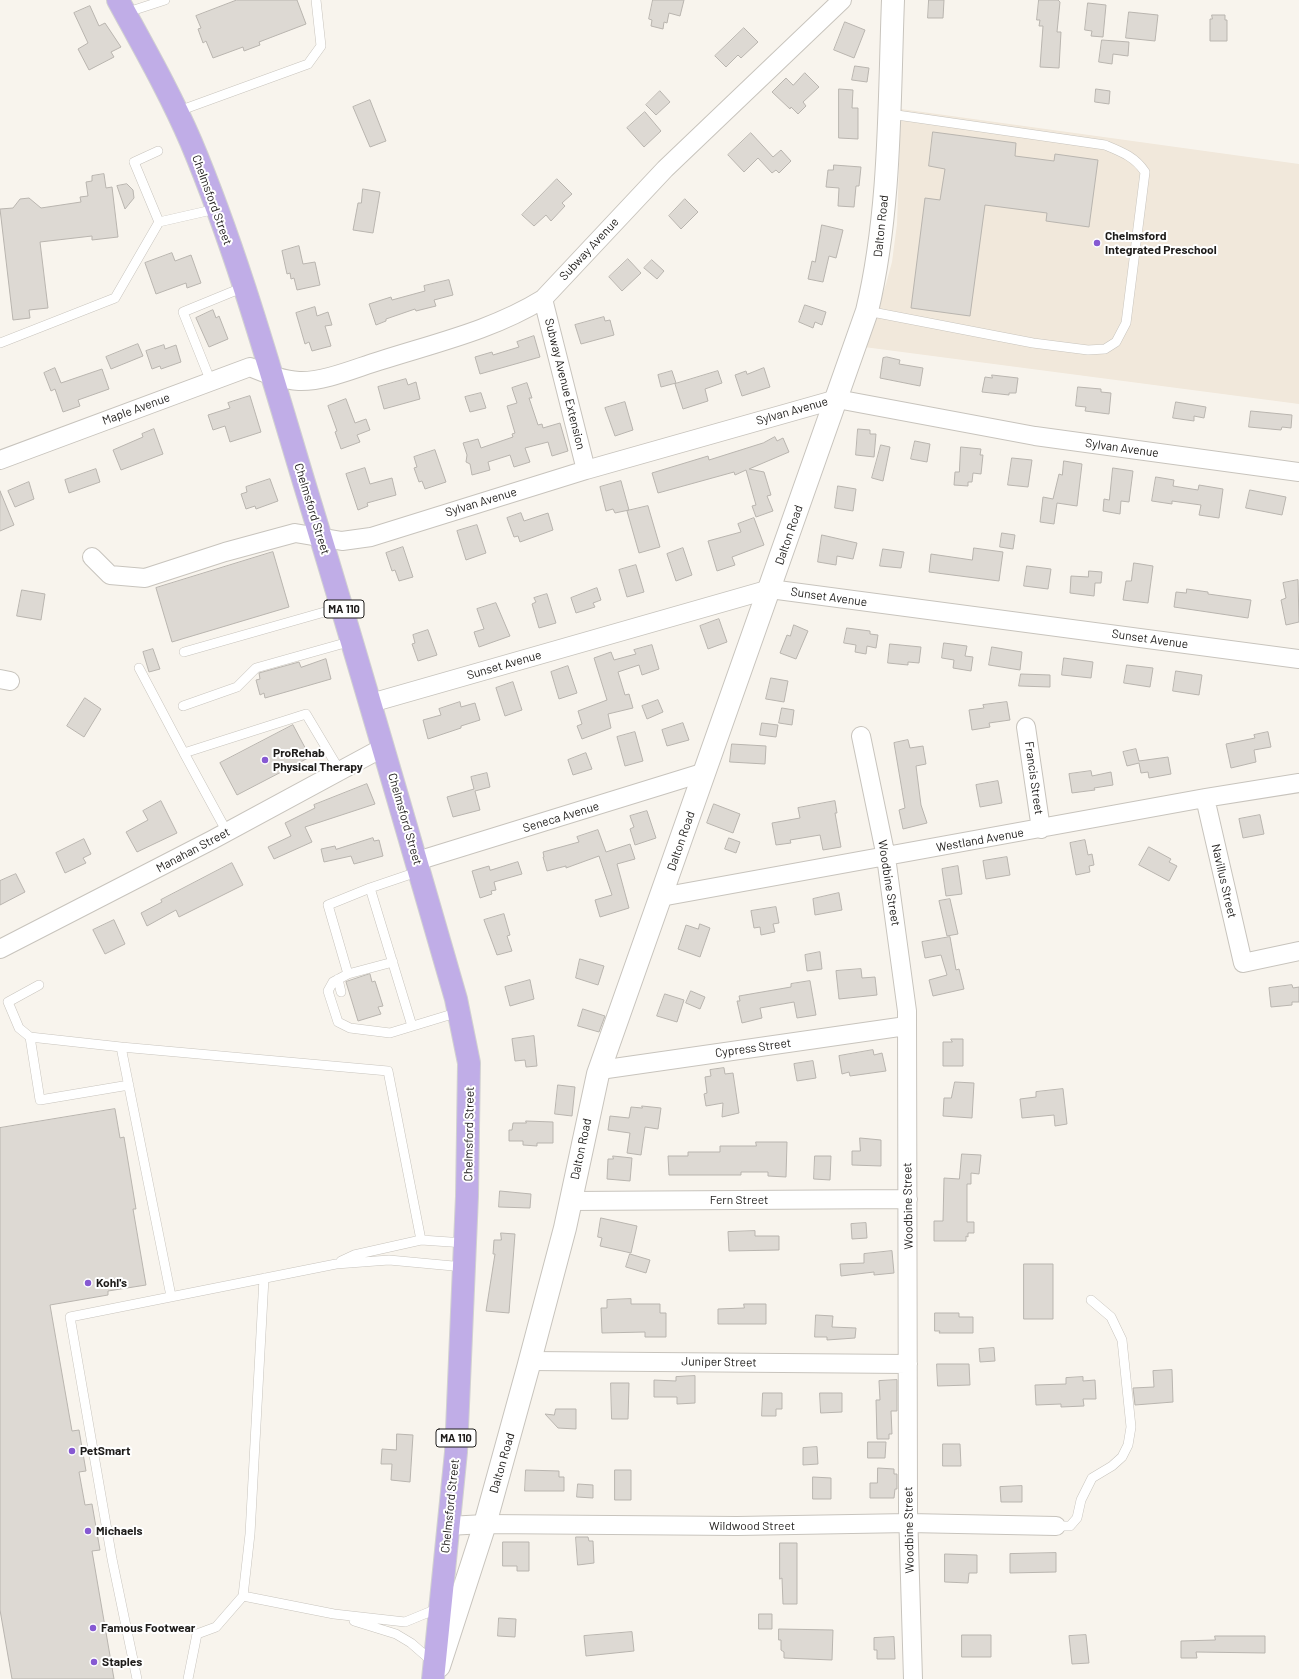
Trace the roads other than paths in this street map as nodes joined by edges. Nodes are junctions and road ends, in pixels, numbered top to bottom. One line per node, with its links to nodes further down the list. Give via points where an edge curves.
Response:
1 (164, 0): 5 (lane)
2 (316, 0): 6 (lane, via 321,46 308,64)
3 (842, 0): 12 (street, Subway Avenue, via 665,170)
4 (893, 0): 7 (street, Dalton Road)
5 (121, 7): 6 (main road, Chelmsford Street / MA 110)
6 (176, 112): 9 (main road, Chelmsford Street / MA 110, via 190,139)
7 (888, 114): 13 (street, Dalton Road, via 881,235); 13 (lane, via 1105,145 1139,162 1145,172 1126,323 1116,342 1105,349 1088,350 1033,343)
8 (158, 151): 10 (lane, via 134,162)
9 (216, 209): 10 (lane); 11 (main road, Chelmsford Street / MA 110)
10 (159, 222): 14 (lane, via 114,298)
11 (244, 287): 15 (main road, Chelmsford Street / MA 110); 16 (lane, via 183,312)
12 (543, 298): 15 (street, Subway Avenue, via 497,324 331,376 300,381); 19 (street, Subway Avenue Extension)
13 (867, 311): 17 (street, Dalton Road)
14 (0, 343)
15 (272, 376): 16 (street, Maple Avenue, via 250,367); 21 (main road, Chelmsford Street / MA 110)
16 (211, 382): 18 (street, Maple Avenue)
17 (837, 399): 19 (street, Sylvan Avenue); 20 (street, Sylvan Avenue, via 1035,436); 23 (street, Dalton Road)
18 (0, 460)
19 (586, 470): 21 (street, Sylvan Avenue, via 371,537 342,541)
20 (1299, 472)
21 (321, 537): 22 (street, Sylvan Avenue, via 295,533 145,578 110,575); 24 (main road, Chelmsford Street / MA 110)
22 (92, 557)
23 (770, 589): 27 (street, Sunset Avenue); 29 (street, Sunset Avenue); 36 (street, Dalton Road)
24 (343, 606): 25 (main road, Chelmsford Street / MA 110); 26 (lane)
25 (353, 640): 29 (main road, Chelmsford Street / MA 110); 30 (lane, via 256,668 237,687)
26 (184, 652)
27 (1299, 659)
28 (139, 668): 34 (lane)
29 (371, 703): 33 (main road, Chelmsford Street / MA 110)
30 (182, 706)
31 (1026, 727): 39 (street, Francis Street)
32 (861, 736): 41 (street, Woodbine Street)
33 (384, 747): 35 (street, Manahan Street); 42 (main road, Chelmsford Street / MA 110)
34 (184, 753): 35 (lane, via 306,714); 40 (lane)
35 (340, 771): 40 (street, Manahan Street)
36 (705, 772): 42 (street, Seneca Avenue); 44 (street, Dalton Road)
37 (1299, 783): 38 (street, Westland Avenue)
38 (1205, 798): 39 (street, Westland Avenue); 46 (street, Navillus Street, via 1243,963)
39 (1041, 829): 41 (street, Westland Avenue)
40 (227, 832): 45 (street, Manahan Street)
41 (886, 857): 44 (street, Westland Avenue); 54 (street, Woodbine Street, via 907,1011)
42 (418, 866): 43 (lane); 52 (main road, Chelmsford Street / MA 110)
43 (370, 888): 47 (lane); 48 (lane, via 328,905)
44 (661, 897): 57 (street, Dalton Road)
45 (0, 949)
46 (1299, 951)
47 (392, 962): 48 (lane); 53 (lane)
48 (348, 974): 49 (lane)
49 (338, 979): 51 (lane); 53 (lane, via 328,991 338,1022 390,1033)
50 (39, 985): 55 (lane, via 8,1002 19,1028)
51 (341, 992)
52 (459, 1012): 53 (lane); 62 (main road, Chelmsford Street / MA 110, via 469,1063 470,1084)
53 (412, 1026)
54 (906, 1026): 57 (street, Cypress Street); 59 (street, Woodbine Street)
55 (30, 1036): 56 (lane); 58 (lane, via 40,1100)
56 (121, 1047): 58 (lane); 61 (lane, via 388,1071)
57 (600, 1070): 60 (street, Dalton Road)
58 (129, 1084): 66 (lane)
59 (908, 1199): 60 (street, Fern Street); 69 (street, Woodbine Street)
60 (570, 1201): 68 (street, Dalton Road)
61 (421, 1240): 62 (lane); 63 (lane, via 354,1255)
62 (465, 1243): 64 (main road, Chelmsford Street / MA 110)
63 (336, 1264): 64 (lane, via 390,1260); 65 (lane)
64 (464, 1267): 72 (main road, Chelmsford Street / MA 110, via 456,1452)
65 (264, 1278): 66 (lane); 74 (lane, via 250,1534)
66 (171, 1296): 78 (lane, via 70,1317 112,1558)
67 (1091, 1300): 73 (lane, via 1111,1317 1122,1340 1131,1427 1128,1446 1122,1457 1092,1478 1081,1500 1077,1518 1070,1526)
68 (530, 1361): 69 (street, Juniper Street); 71 (street, Dalton Road)
69 (908, 1364): 70 (street, Woodbine Street)
70 (909, 1523): 71 (street, Wildwood Street, via 738,1526); 73 (street, Wildwood Street); 80 (street, Woodbine Street)
71 (485, 1524): 72 (street, Wildwood Street); 77 (street, Dalton Road)
72 (448, 1526): 75 (main road, Chelmsford Street / MA 110)
73 (1056, 1526)
74 (244, 1596): 76 (lane); 79 (lane, via 216,1627 197,1634)
75 (440, 1608): 76 (lane, via 405,1622); 77 (main road, Chelmsford Street / MA 110)
76 (334, 1614): 77 (lane, via 396,1634 411,1643)
77 (434, 1674)
78 (137, 1679)
79 (188, 1679)
80 (913, 1679)

